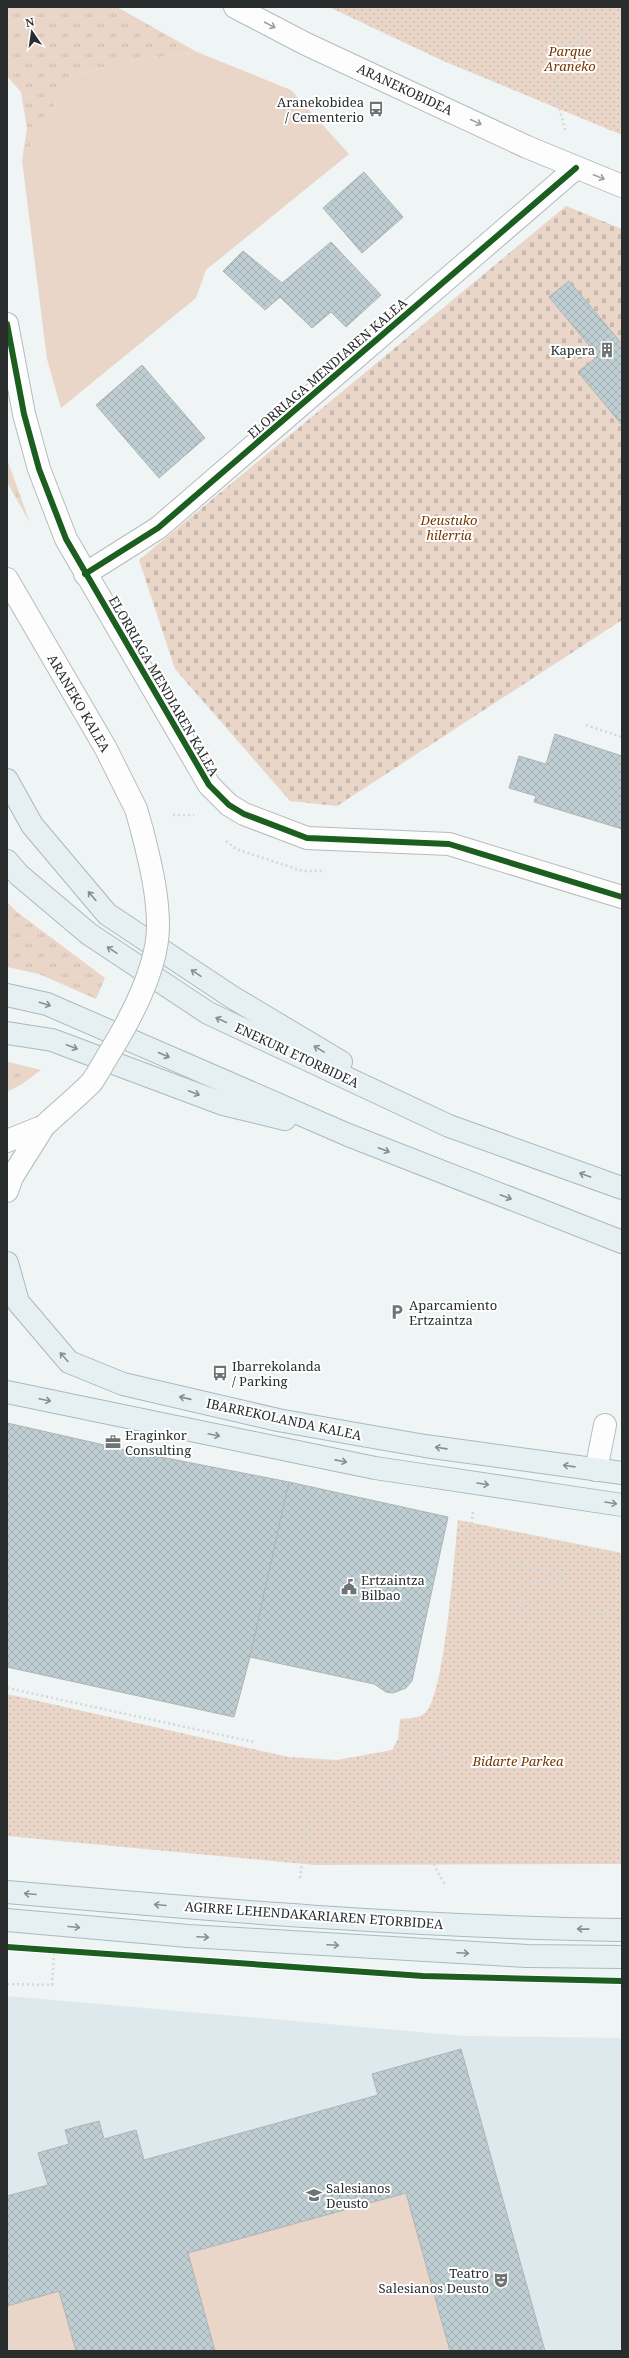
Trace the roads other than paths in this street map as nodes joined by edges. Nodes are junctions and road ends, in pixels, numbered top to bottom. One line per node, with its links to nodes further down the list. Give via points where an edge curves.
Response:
1 (235, 7): 2 (street, ARANEKOBIDEA, one-way to 2, via 306,44)
2 (576, 168): 3 (street, one-way to 3); 5 (street, ELORRIAGA MENDIAREN KALEA, via 158,528)
3 (622, 186)
4 (7, 324): 5 (street, ELORRIAGA MENDIAREN KALEA, via 24,414 39,469 66,539)
5 (85, 574): 9 (street, ELORRIAGA MENDIAREN KALEA, via 208,785 229,805 244,814 307,838 449,844)
6 (7, 579): 12 (street, ARANEKO KALEA, bridge, via 105,747 136,810 154,878 157,906 158,927 152,960 138,1002 126,1027 92,1082)
7 (7, 780): 13 (main road, one-way to 7, via 232,997 107,914 32,825)
8 (7, 861): 13 (main road, ENEKURI ETORBIDEA, one-way to 8, via 208,1014 89,934 19,875)
9 (622, 897)
10 (7, 995): 14 (main road, one-way to 14, via 47,1004)
11 (7, 1034): 14 (main road, one-way to 14, via 52,1040 223,1104)
12 (44, 1126): 15 (street); 16 (street)
13 (449, 1126): 17 (main road, ENEKURI ETORBIDEA, one-way to 13)
14 (348, 1135): 18 (main road, one-way to 18)
15 (7, 1141)
16 (10, 1184)
17 (622, 1188)
18 (622, 1242)
19 (7, 1263): 22 (main road, IBARREKOLANDA KALEA, one-way to 19, via 425,1446 278,1420 123,1384 69,1362 18,1302)
20 (7, 1392): 24 (main road, one-way to 24, via 375,1468)
21 (605, 1425): 22 (street)
22 (596, 1470): 23 (main road, IBARREKOLANDA KALEA)
23 (622, 1473)
24 (622, 1505)
25 (7, 1892): 27 (main road, AGIRRE LEHENDAKARIAREN ETORBIDEA, one-way to 25, via 528,1928 280,1915)
26 (7, 1920): 28 (main road, one-way to 28, via 235,1939 527,1956)
27 (622, 1930)
28 (622, 1956)

